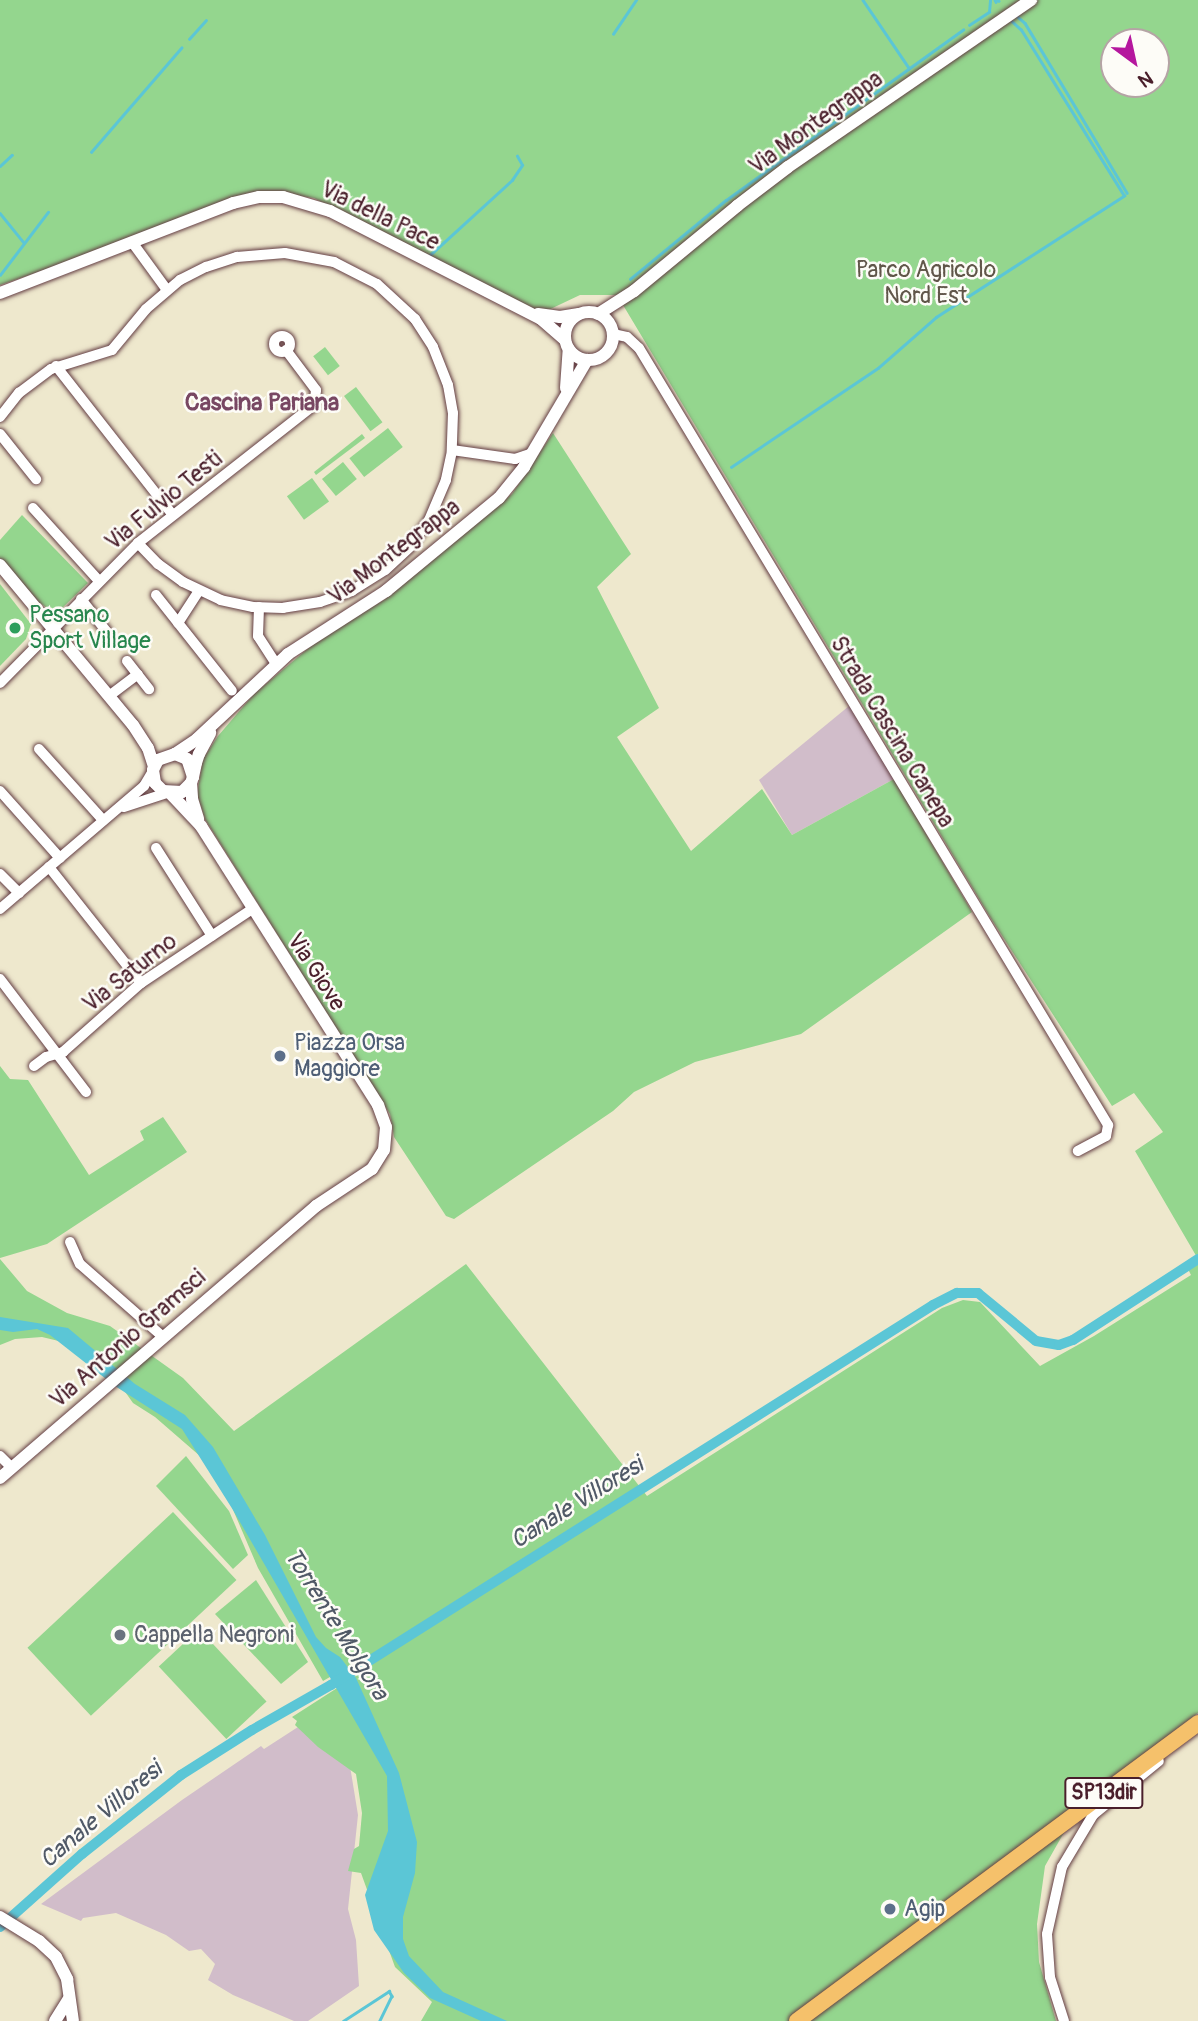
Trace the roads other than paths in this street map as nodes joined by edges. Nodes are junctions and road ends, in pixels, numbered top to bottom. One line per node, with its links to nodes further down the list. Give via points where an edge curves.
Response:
1 (1031, 0): 4 (street, Via Montegrappa, via 788,167)
2 (132, 243): 3 (street); 5 (street, Via della Pace); 6 (street, Via della Pace, via 233,203 259,197 290,198 330,211)
3 (167, 290): 13 (street, via 112,349); 17 (street, via 206,267 261,253 314,256 360,274 401,303 433,347 450,392)
4 (634, 291): 8 (street, Via Montegrappa); 9 (street, Via Montegrappa)
5 (0, 293)
6 (524, 311): 7 (street, Via della Pace, via 560,317); 10 (street, Via della Pace, via 548,324)
7 (579, 314): 8 (street); 10 (street, via 569,323)
8 (598, 314): 9 (street)
9 (612, 330): 12 (street, via 606,352); 63 (street, Strada Cascina Canepa, via 639,348 1108,1125 1106,1136)
10 (567, 344): 12 (street); 14 (street, Via Montegrappa)
11 (286, 350): 21 (street, Via Fulvio Testi, via 316,390 314,405)
12 (587, 360): 14 (street, Via Montegrappa)
13 (56, 366): 15 (street, via 19,393); 21 (street)
14 (566, 392): 18 (street, Via Montegrappa)
15 (0, 416)
16 (0, 434): 19 (street)
17 (452, 450): 18 (street, via 515,459); 28 (street, via 434,511 411,546 391,565 332,598 298,607)
18 (532, 453): 33 (street, Via Montegrappa, via 503,494 439,548 386,591)
19 (36, 479)
20 (33, 508): 24 (street)
21 (173, 515): 22 (street, Via Fulvio Testi)
22 (138, 543): 24 (street, Via Fulvio Testi); 25 (street, via 163,568)
23 (0, 565): 30 (street)
24 (99, 581): 27 (street, Via Fulvio Testi)
25 (199, 591): 28 (street); 29 (street)
26 (156, 595): 29 (street)
27 (81, 599): 30 (street, Via Fulvio Testi); 31 (street)
28 (259, 607): 33 (street, via 258,636)
29 (178, 623): 37 (street)
30 (53, 628): 35 (street, Via Fulvio Testi); 38 (street)
31 (107, 632)
32 (127, 661): 34 (street)
33 (276, 664): 39 (street, Via Montegrappa)
34 (138, 674): 36 (street); 38 (street)
35 (0, 683)
36 (149, 689)
37 (232, 691)
38 (109, 696): 40 (street)
39 (217, 720): 42 (street, Via Montegrappa, via 193,743); 44 (street, Via Montegrappa, via 201,749)
40 (133, 725): 42 (street); 43 (street, via 148,748)
41 (39, 749): 47 (street)
42 (172, 754): 43 (street); 44 (street, via 191,764)
43 (154, 769): 46 (street, via 155,783); 47 (street, via 144,786)
44 (192, 780): 46 (street, via 182,792); 48 (street, Via Giove, via 192,799)
45 (0, 791): 50 (street)
46 (169, 793): 47 (street); 48 (street, Via Giove)
47 (107, 817): 50 (street)
48 (201, 826): 55 (street, Via Giove)
49 (156, 848): 56 (street)
50 (60, 858): 51 (street)
51 (49, 867): 53 (street); 58 (street)
52 (0, 874): 53 (street)
53 (19, 894): 54 (street)
54 (0, 909)
55 (251, 909): 56 (street, Via Saturno); 62 (street, Via Giove, via 381,1109)
56 (212, 936): 58 (street, Via Saturno)
57 (0, 979): 59 (street)
58 (141, 983): 59 (street, Via Saturno)
59 (60, 1054): 60 (street, Via Saturno); 61 (street)
60 (34, 1066)
61 (86, 1092)
62 (385, 1143): 65 (street, Via Antonio Gramsci, via 370,1171 316,1206)
63 (1078, 1151)
64 (70, 1242): 65 (street, via 80,1264)
65 (163, 1337): 67 (street, Via Antonio Gramsci)
66 (1, 1457): 67 (street)
67 (12, 1468): 68 (street, Via Antonio Gramsci)
68 (0, 1478)
69 (1193, 1727): 74 (main road, SP13dir); 75 (street, via 1176,1749 1093,1815 1062,1867 1047,1934 1050,1977)
70 (6, 1920): 71 (street, via 56,1957 67,1979)
71 (68, 2000): 72 (street); 73 (street)
72 (55, 2021)
73 (73, 2021)
74 (797, 2021)
75 (1064, 2021)

